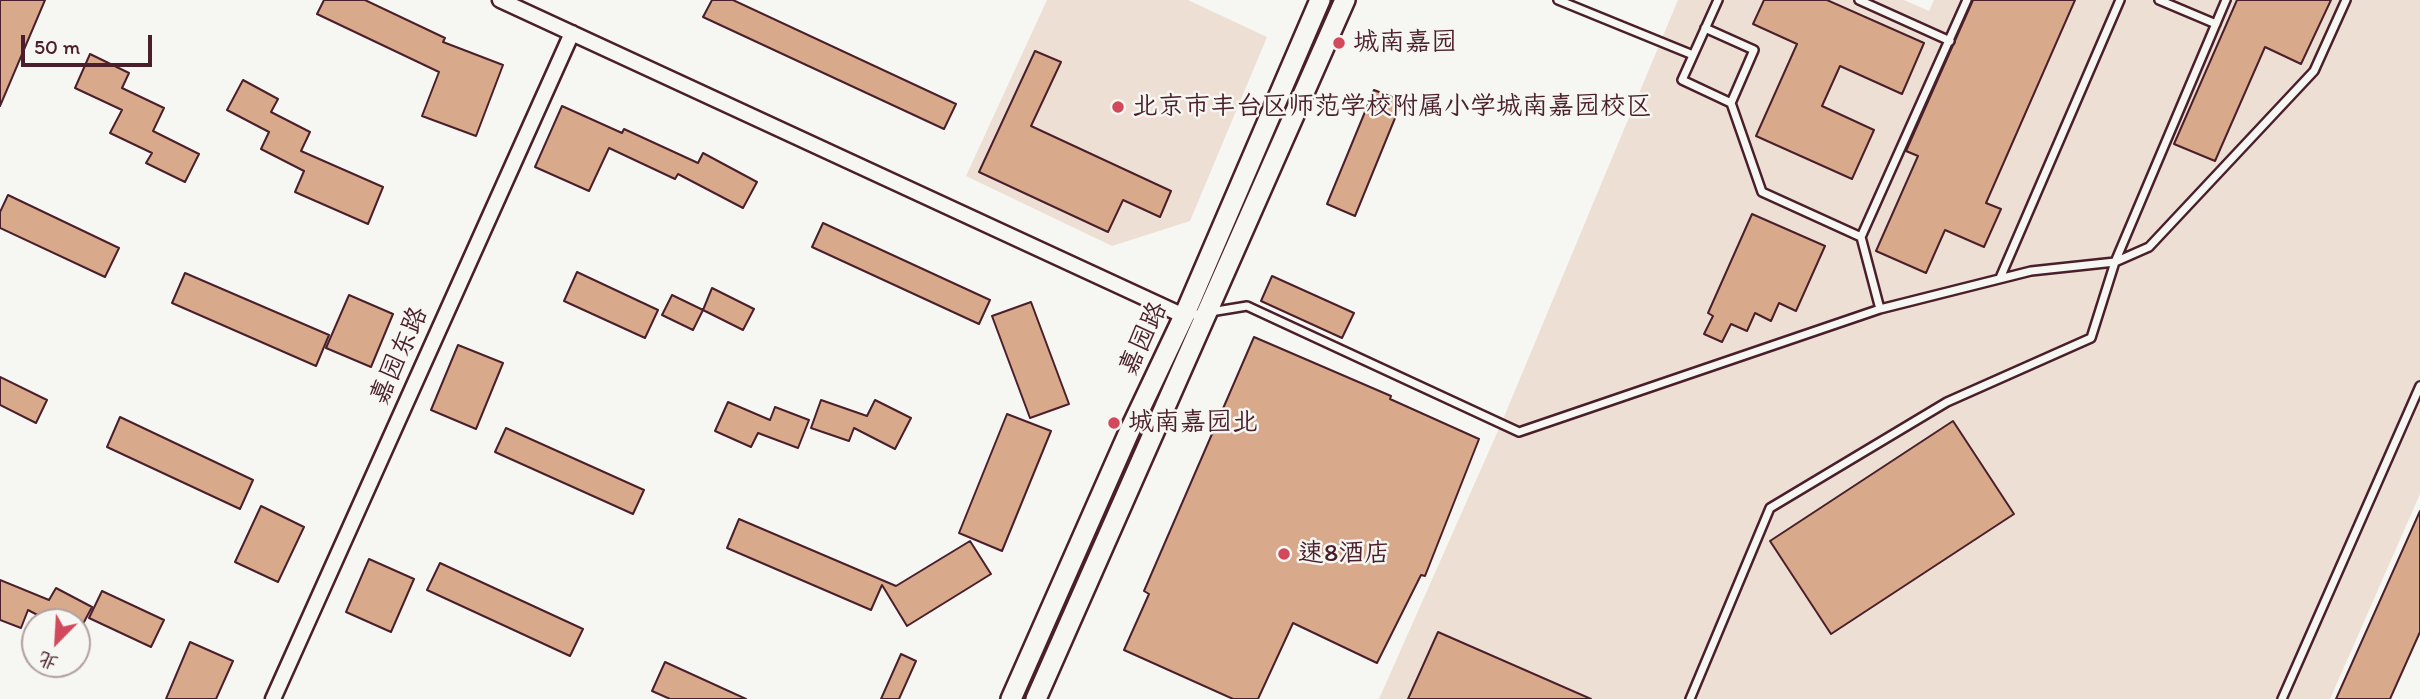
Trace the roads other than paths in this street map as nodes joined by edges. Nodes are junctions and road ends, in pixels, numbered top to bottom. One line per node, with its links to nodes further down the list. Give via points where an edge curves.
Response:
1 (500, 0): 14 (street)
2 (1320, 0): 23 (main road, 嘉园路)
3 (1345, 0): 22 (main road, 嘉园路)
4 (1558, 0): 16 (lane)
5 (1718, 0): 13 (lane)
6 (1858, 0): 15 (lane)
7 (1967, 0): 15 (lane)
8 (2120, 0): 20 (lane)
9 (2159, 0): 12 (lane)
10 (2226, 0): 12 (lane)
11 (2346, 0): 19 (lane, via 2314,71 2149,247)
12 (2216, 24): 19 (lane)
13 (1705, 27): 16 (lane); 17 (lane, via 1754,50)
14 (572, 33): 23 (street); 25 (street, 嘉园东路)
15 (1950, 41): 18 (lane)
16 (1693, 55): 17 (lane, via 1682,80)
17 (1731, 103): 18 (lane, via 1762,192)
18 (1861, 237): 21 (lane)
19 (2115, 262): 20 (lane); 28 (lane, via 2091,338 1947,402 1770,508)
20 (2000, 278): 21 (lane)
21 (1880, 309): 22 (lane, via 1519,432 1247,306)
22 (1209, 313): 23 (lane); 27 (main road, 嘉园路)
23 (1184, 316): 26 (main road, 嘉园路)
24 (2420, 386): 29 (lane)
25 (273, 699)
26 (1011, 699)
27 (1036, 699)
28 (1690, 699)
29 (2281, 699)

